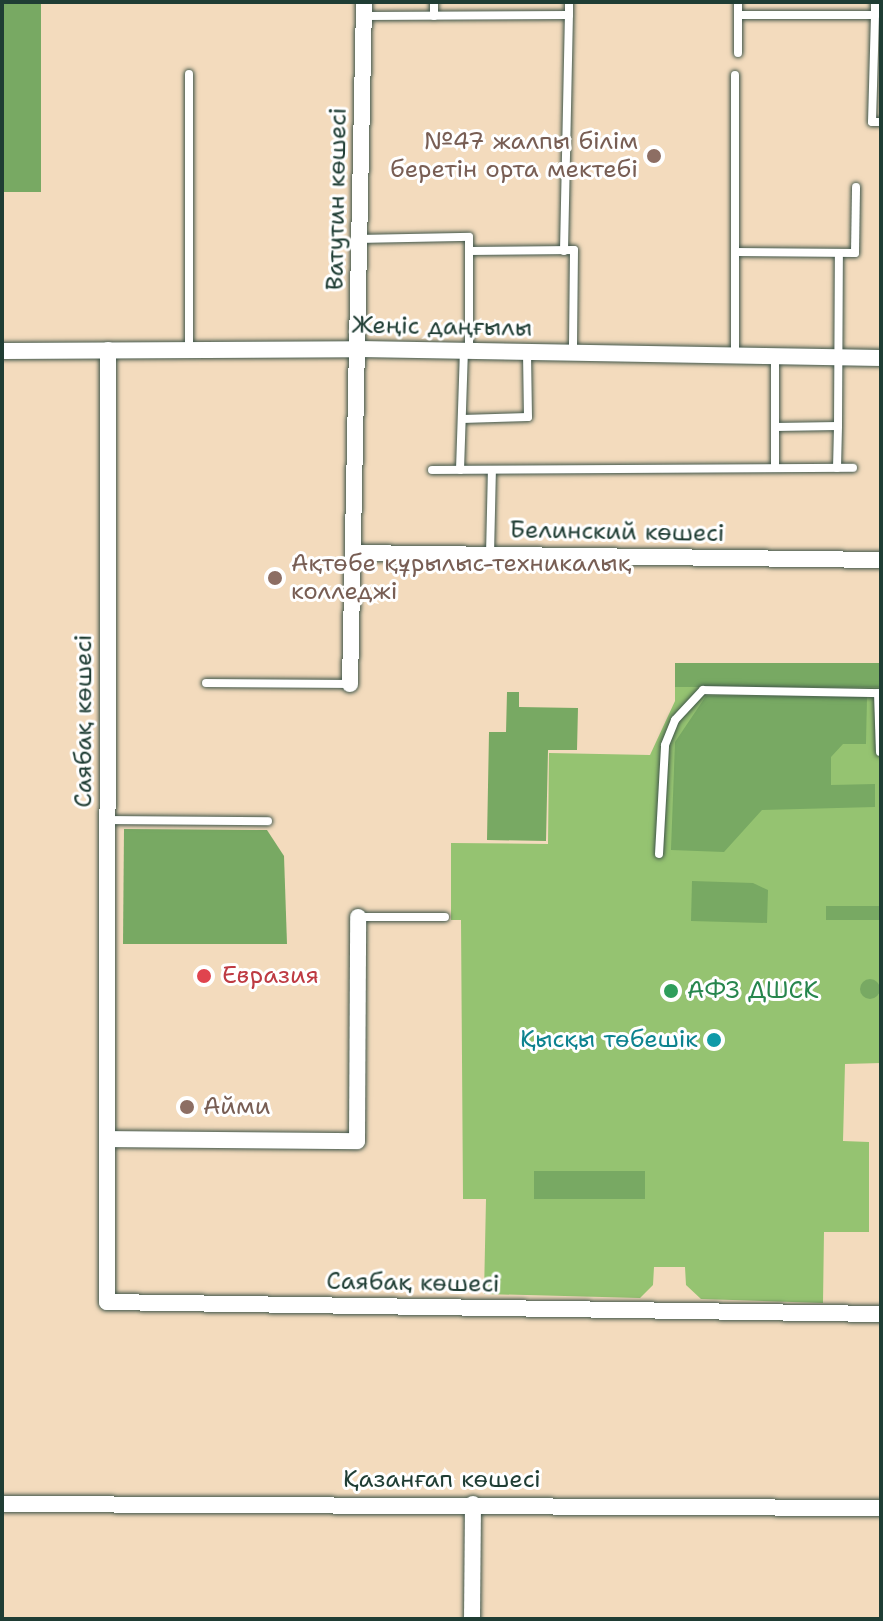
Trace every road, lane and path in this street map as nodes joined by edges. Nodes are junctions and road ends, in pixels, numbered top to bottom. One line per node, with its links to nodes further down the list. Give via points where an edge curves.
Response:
1 (434, 2): 9 (lane)
2 (569, 2): 6 (lane)
3 (738, 2): 7 (lane)
4 (875, 2): 8 (lane)
5 (364, 9): 9 (lane); 15 (street, Ватутин көшесі)
6 (569, 15): 9 (lane); 17 (lane)
7 (738, 15): 8 (lane); 10 (lane)
8 (875, 15): 13 (lane, via 872,122)
9 (434, 16)
10 (738, 53)
11 (189, 74): 22 (lane)
12 (735, 75): 18 (lane)
13 (881, 122)
14 (856, 187): 19 (lane, via 855,253)
15 (361, 239): 16 (lane, via 469,237); 20 (street, Ватутин көшесі)
16 (469, 251): 17 (lane); 24 (lane)
17 (564, 251): 26 (lane, via 574,250)
18 (735, 252): 19 (lane); 27 (lane)
19 (839, 253): 29 (lane)
20 (359, 349): 22 (street, Жеңіс даңғылы); 24 (street, Жеңіс даңғылы); 40 (street, Ватутин көшесі)
21 (108, 350): 22 (street, Жеңіс даңғылы); 23 (street, Жеңіс даңғылы); 47 (street, Саябақ көшесі)
22 (189, 350)
23 (2, 351)
24 (467, 351): 25 (street, Жеңіс даңғылы); 31 (lane)
25 (527, 352): 26 (street, Жеңіс даңғылы); 31 (lane, via 528,417)
26 (573, 353): 27 (street, Жеңіс даңғылы)
27 (735, 355): 28 (street, Жеңіс даңғылы)
28 (775, 356): 29 (street, Жеңіс даңғылы); 33 (lane)
29 (839, 357): 30 (street, Жеңіс даңғылы); 32 (lane)
30 (881, 358)
31 (462, 419): 38 (lane)
32 (838, 426): 33 (lane); 35 (lane)
33 (775, 427): 34 (lane)
34 (775, 468): 35 (lane); 39 (lane)
35 (837, 468): 36 (lane)
36 (853, 468)
37 (432, 470): 38 (lane)
38 (460, 470): 39 (lane)
39 (492, 470): 41 (lane)
40 (353, 553): 41 (street, Белинский көшесі); 44 (street, Ватутин көшесі)
41 (490, 555): 42 (street, Белинский көшесі)
42 (881, 560)
43 (206, 683): 44 (lane)
44 (350, 684)
45 (880, 693): 46 (lane); 49 (lane, via 703,690 675,720 665,745)
46 (880, 752)
47 (108, 820): 48 (lane); 52 (street, Саябақ көшесі)
48 (268, 821)
49 (659, 854)
50 (358, 917): 51 (lane); 52 (street, via 357,1141)
51 (445, 917)
52 (108, 1139): 53 (street, Саябақ көшесі, via 107,1302)
53 (881, 1314)
54 (2, 1504): 55 (street, Қазанғап көшесі)
55 (473, 1504): 56 (street, Қазанғап көшесі); 57 (street)
56 (881, 1508)
57 (472, 1619)

